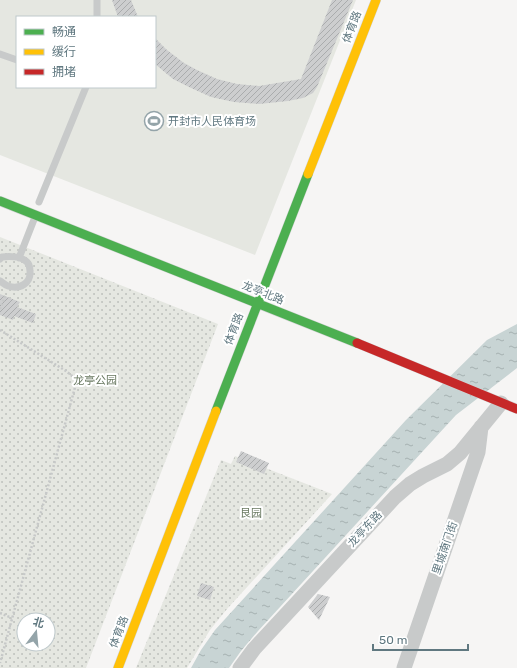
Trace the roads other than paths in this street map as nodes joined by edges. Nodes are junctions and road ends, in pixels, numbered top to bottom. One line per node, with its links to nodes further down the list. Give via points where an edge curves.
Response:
1 (97, 0): 3 (lane)
2 (376, 0): 13 (street, 体育路)
3 (97, 16)
4 (0, 54): 5 (lane)
5 (16, 60)
6 (85, 88): 8 (lane)
7 (0, 201): 9 (street, 龙亭北路)
8 (39, 202)
9 (35, 215): 10 (lane); 13 (street, 龙亭北路)
10 (19, 258): 11 (lane, via 11,256); 12 (lane, via 27,262 30,269 27,283 19,287 9,286)
11 (0, 259)
12 (0, 281)
13 (257, 304): 14 (street, 龙亭北路); 17 (street, 体育路)
14 (496, 400): 15 (street, 龙亭北路); 16 (street, 龙亭东路)
15 (517, 409)
16 (481, 427): 18 (street, 龙亭东路, via 460,453 447,464 410,484 395,497 254,649); 19 (street, 里城南门街, via 478,452)
17 (118, 668)
18 (240, 668)
19 (404, 668)

